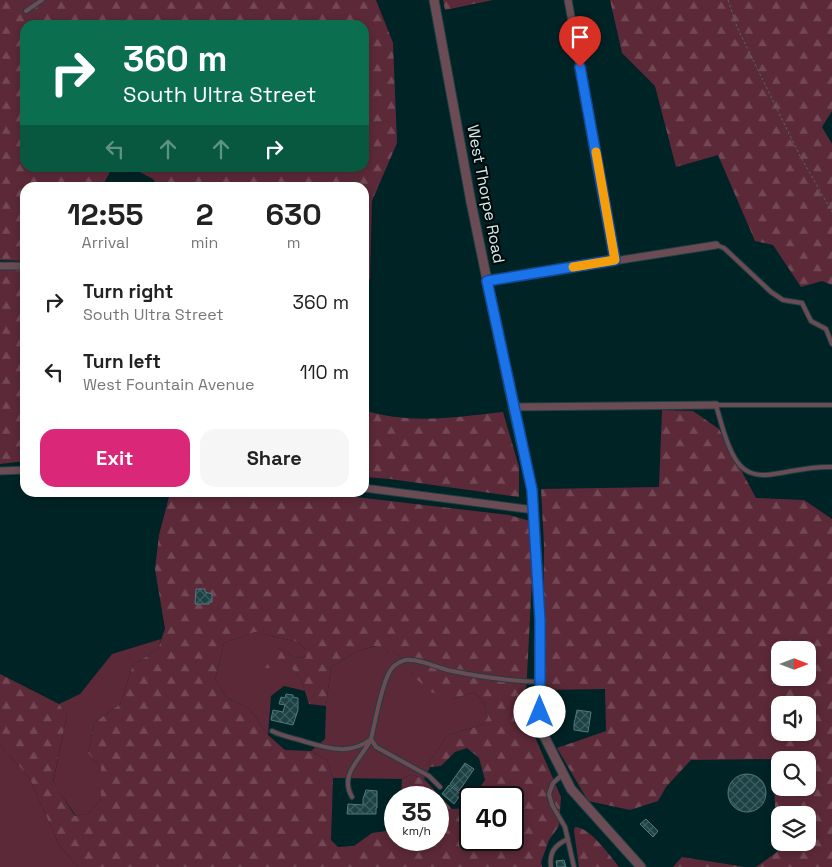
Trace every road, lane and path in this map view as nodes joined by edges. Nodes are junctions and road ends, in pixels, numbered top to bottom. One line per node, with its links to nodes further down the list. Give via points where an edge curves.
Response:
1 (42, 0): 5 (lane)
2 (434, 0): 11 (street, West Thorpe Road)
3 (568, 0): 8 (street)
4 (728, 0): 6 (path, via 737,27 799,154)
5 (26, 11)
6 (832, 212)
7 (716, 245): 8 (street); 12 (lane, via 724,248 771,292 783,300 802,303 811,321 826,329)
8 (615, 260): 11 (street)
9 (0, 266): 10 (street)
10 (20, 266)
11 (487, 281): 15 (street, West Thorpe Road)
12 (832, 344)
13 (716, 405): 14 (lane); 15 (street); 16 (lane, via 734,454 747,471 768,475 803,468)
14 (832, 405)
15 (513, 406): 20 (street, West Thorpe Road)
16 (832, 467)
17 (0, 470): 18 (street)
18 (20, 470)
19 (369, 489): 20 (street)
20 (534, 510): 21 (street, West Thorpe Road)
21 (540, 682): 23 (lane, via 490,678 402,660 392,667 385,683); 24 (street, West Thorpe Road, via 540,728)
22 (272, 731): 23 (lane, via 341,750 363,746)
23 (371, 739): 25 (lane, via 376,746 429,776); 26 (lane, via 348,777 347,789)
24 (563, 774): 27 (lane, via 553,783 549,794); 30 (street, West Thorpe Road, via 571,789)
25 (439, 786)
26 (352, 797)
27 (568, 839): 28 (lane, via 553,850); 29 (lane)
28 (551, 867)
29 (574, 867)
30 (641, 867)

